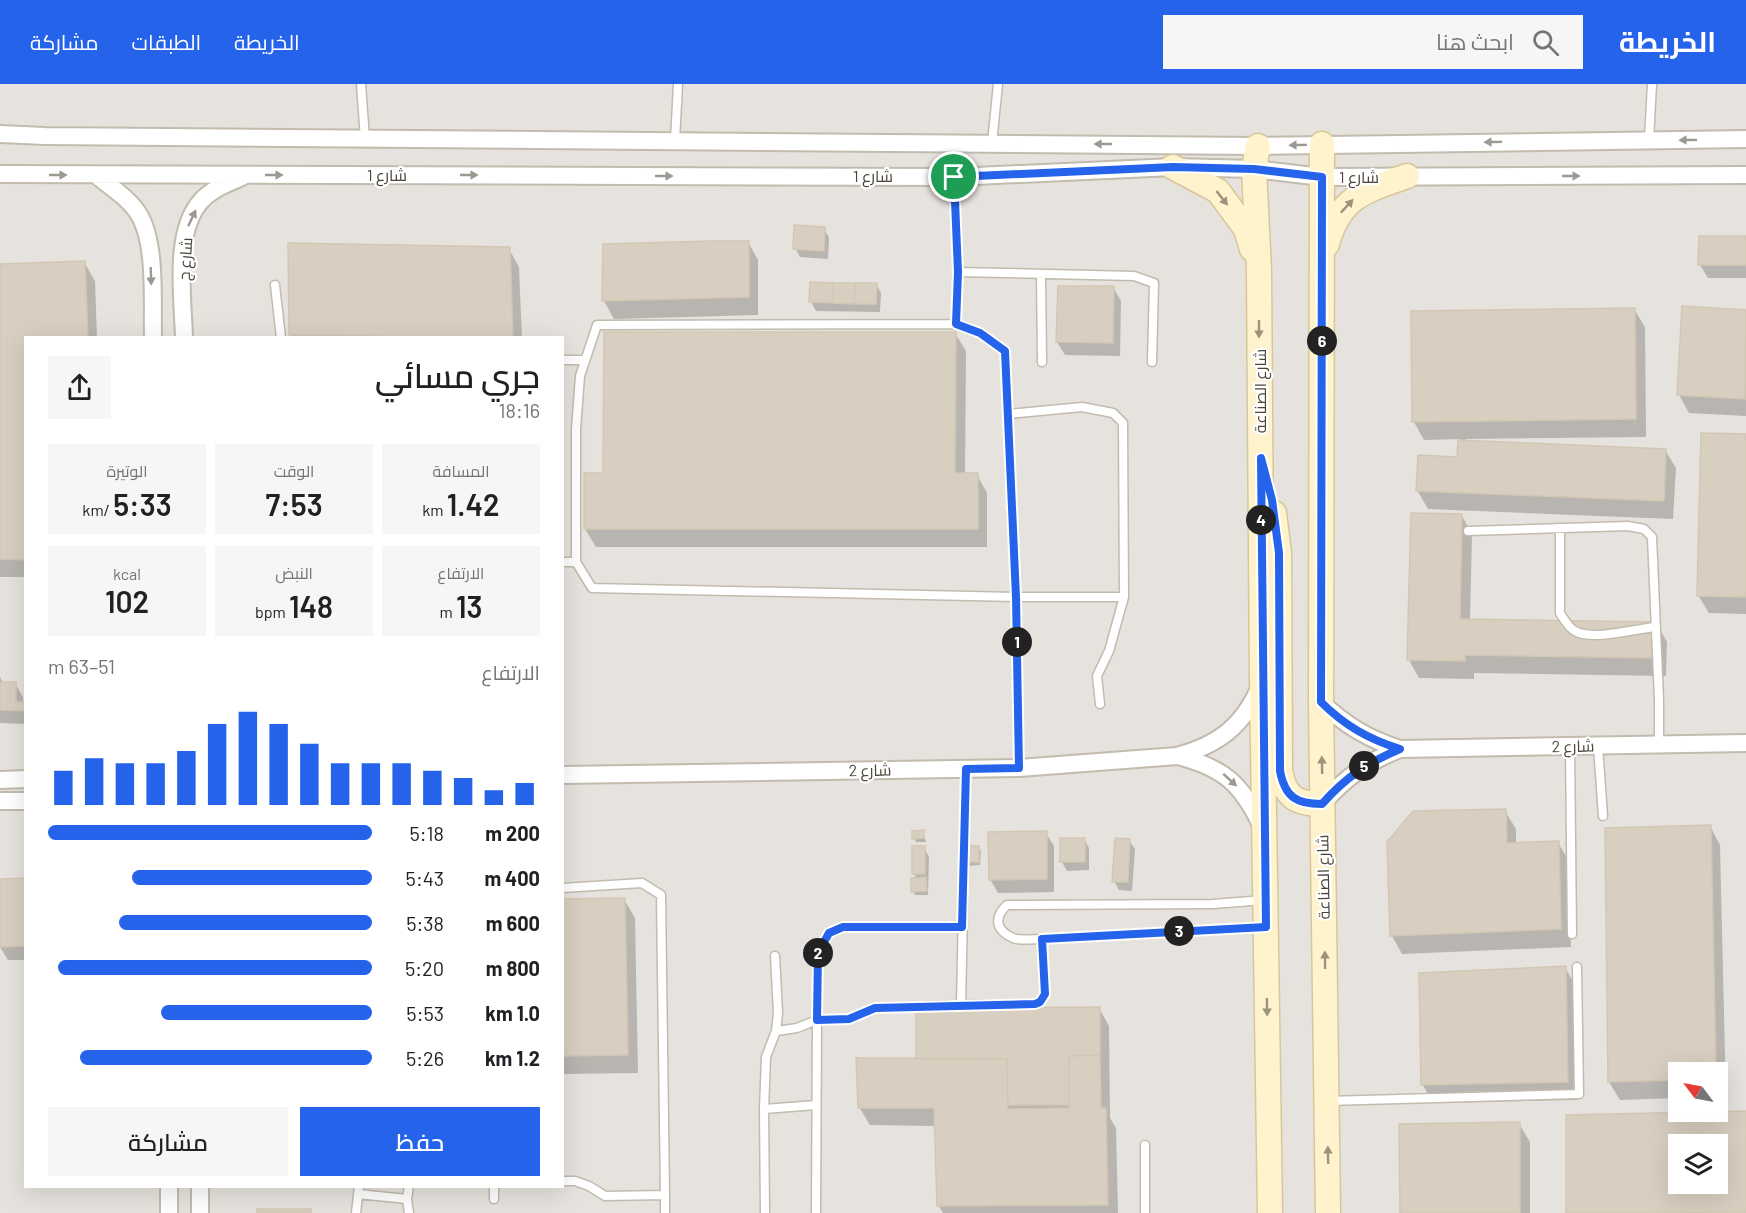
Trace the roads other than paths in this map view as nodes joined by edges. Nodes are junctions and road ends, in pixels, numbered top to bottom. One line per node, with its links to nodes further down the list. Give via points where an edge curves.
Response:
1 (361, 84): 6 (lane)
2 (678, 84): 9 (lane)
3 (998, 84): 10 (lane)
4 (1652, 84): 8 (lane)
5 (0, 134): 6 (street, شارع 1)
6 (365, 139): 9 (street, شارع 1)
7 (1746, 139): 8 (street, شارع 1, one-way to 8)
8 (1649, 140): 11 (street, شارع 1, one-way to 11)
9 (675, 141): 10 (street, شارع 1)
10 (992, 143): 12 (street, شارع 1, one-way to 10)
11 (1322, 144): 12 (street, شارع 1, one-way to 12); 20 (street, شارع الصناعة)
12 (1256, 157): 13 (street, شارع 1); 20 (street, شارع 1); 22 (street, شارع الصناعة)
13 (1173, 167): 19 (street, شارع 1); 22 (street, one-way to 22, via 1218,191 1246,229)
14 (0, 174): 16 (street, شارع 1, one-way to 16)
15 (246, 175): 16 (street, شارع 1); 19 (street, شارع 1, one-way to 19); 28 (street, شارع ج, one-way to 15, via 182,261 191,218 201,201 216,189)
16 (97, 176): 27 (street, شارع ج, one-way to 27, via 127,200 146,228)
17 (1407, 176): 18 (street, شارع 1, one-way to 18); 20 (street, شارع 1); 21 (street, one-way to 17, via 1331,228 1349,202)
18 (1746, 176)
19 (954, 177): 23 (lane)
20 (1322, 177): 21 (street, شارع الصناعة)
21 (1323, 258): 44 (street, شارع الصناعة)
22 (1259, 271): 35 (street, شارع الصناعة, one-way to 35)
23 (958, 272): 24 (lane); 26 (lane)
24 (1041, 274): 32 (lane); 33 (lane, via 1134,276 1154,283)
25 (275, 285): 29 (lane)
26 (956, 324): 31 (lane, via 597,325); 34 (lane, via 980,333 1005,351)
27 (153, 336)
28 (184, 336)
29 (281, 336)
30 (564, 360): 31 (lane)
31 (585, 360): 39 (lane, via 576,429)
32 (1042, 362)
33 (1152, 362)
34 (1008, 414): 40 (lane); 41 (lane, via 1082,407 1113,413 1123,423)
35 (1261, 458): 43 (street, شارع الصناعة); 59 (street, via 1279,553 1280,771 1290,795 1309,804)
36 (1560, 528): 37 (lane); 42 (lane, via 1628,526 1644,529 1652,537); 42 (lane, via 1560,613 1566,623 1575,632 1592,635)
37 (1468, 531)
38 (564, 562): 39 (lane)
39 (576, 562): 40 (lane, via 592,588)
40 (1016, 597): 41 (lane); 52 (lane)
41 (1124, 597): 45 (lane, via 1109,651 1096,676)
42 (1655, 627): 47 (lane)
43 (1262, 682): 51 (street, شارع 2, via 1239,723 1200,750); 61 (street, شارع الصناعة)
44 (1321, 702): 50 (street, شارع 2, via 1357,732); 59 (street, شارع الصناعة, one-way to 44)
45 (1100, 704)
46 (1746, 743): 47 (street, شارع 2)
47 (1659, 744): 49 (street, شارع 2)
48 (1570, 746): 49 (street, شارع 2); 50 (street, شارع 2); 66 (lane)
49 (1598, 746): 60 (lane)
50 (1400, 749): 59 (street, شارع 2, via 1357,770)
51 (1177, 756): 52 (street, شارع 2); 61 (street, شارع 2, one-way to 61, via 1202,762 1225,774 1243,792)
52 (1019, 768): 53 (street, شارع 2)
53 (966, 769): 54 (street, شارع 2); 64 (lane)
54 (564, 775)
55 (24, 779): 56 (street)
56 (0, 780)
57 (0, 801): 58 (street)
58 (24, 801)
59 (1322, 804): 73 (street, شارع الصناعة, one-way to 59)
60 (1603, 816)
61 (1264, 831): 63 (street, شارع الصناعة)
62 (564, 888): 83 (lane, via 642,883 661,895)
63 (1265, 900): 65 (street, شارع الصناعة); 67 (lane, via 1213,904 1007,904 999,912 1000,927 1014,939)
64 (962, 927): 70 (lane); 71 (lane, via 843,927 829,933 818,953)
65 (1266, 927): 67 (lane); 94 (street, شارع الصناعة, one-way to 94)
66 (1572, 934)
67 (1042, 939): 70 (lane, via 1045,994 1040,1002)
68 (775, 956): 72 (lane)
69 (1577, 967): 73 (lane, via 1580,1094)
70 (961, 1005): 71 (lane, via 875,1008 849,1019)
71 (817, 1020): 72 (lane); 74 (lane)
72 (776, 1031): 75 (lane, via 766,1057)
73 (1327, 1101): 95 (street, شارع الصناعة, one-way to 73)
74 (816, 1105): 75 (lane); 92 (lane)
75 (764, 1109): 91 (lane)
76 (1145, 1144): 93 (lane)
77 (564, 1180): 83 (lane, via 589,1186 605,1196)
78 (169, 1188): 86 (street)
79 (200, 1188): 87 (street)
80 (409, 1188): 84 (lane)
81 (494, 1188): 85 (lane)
82 (358, 1190): 84 (lane); 88 (lane)
83 (665, 1195): 90 (lane)
84 (407, 1199): 89 (lane)
85 (494, 1199)
86 (169, 1213)
87 (200, 1213)
88 (356, 1213)
89 (409, 1213)
90 (665, 1213)
91 (765, 1213)
92 (816, 1213)
93 (1145, 1213)
94 (1270, 1213)
95 (1328, 1213)

